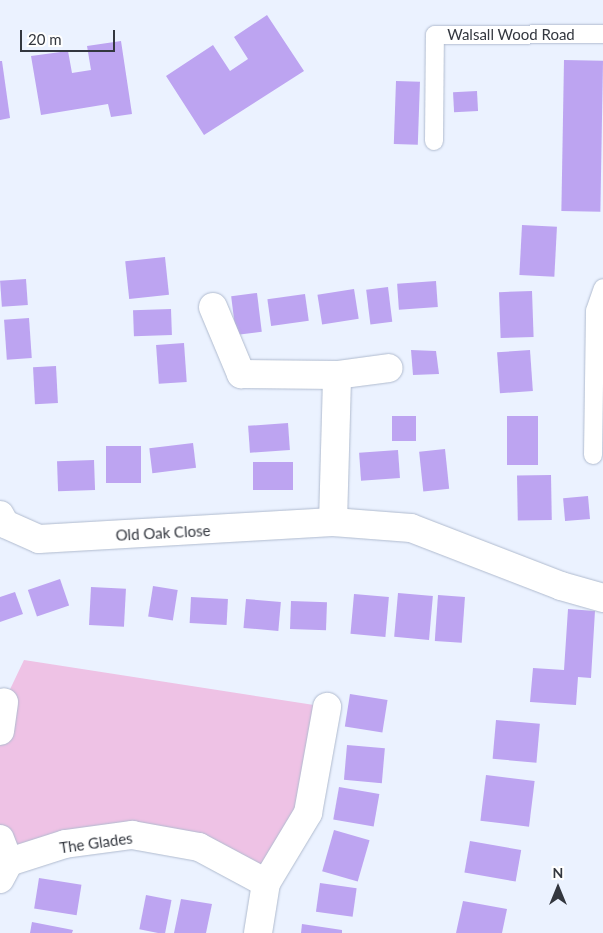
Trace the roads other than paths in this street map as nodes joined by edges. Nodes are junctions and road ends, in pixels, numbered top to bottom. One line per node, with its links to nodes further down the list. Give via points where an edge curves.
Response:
1 (603, 34): 2 (lane, Walsall Wood Road, via 435,35)
2 (434, 141)
3 (603, 288): 7 (lane, via 595,311)
4 (214, 307): 6 (street, via 241,374)
5 (389, 368): 6 (street)
6 (337, 375): 9 (street)
7 (593, 455)
8 (0, 515): 9 (street, Old Oak Close, via 5,524 39,539)
9 (333, 522): 10 (street, Old Oak Close, via 411,528 561,586)
10 (603, 598)
11 (4, 702): 13 (street)
12 (327, 707): 15 (street, via 308,813)
13 (0, 731)
14 (3, 860): 15 (street, The Glades, via 65,844 132,836 199,847)
15 (266, 883): 16 (street)
16 (258, 933)

